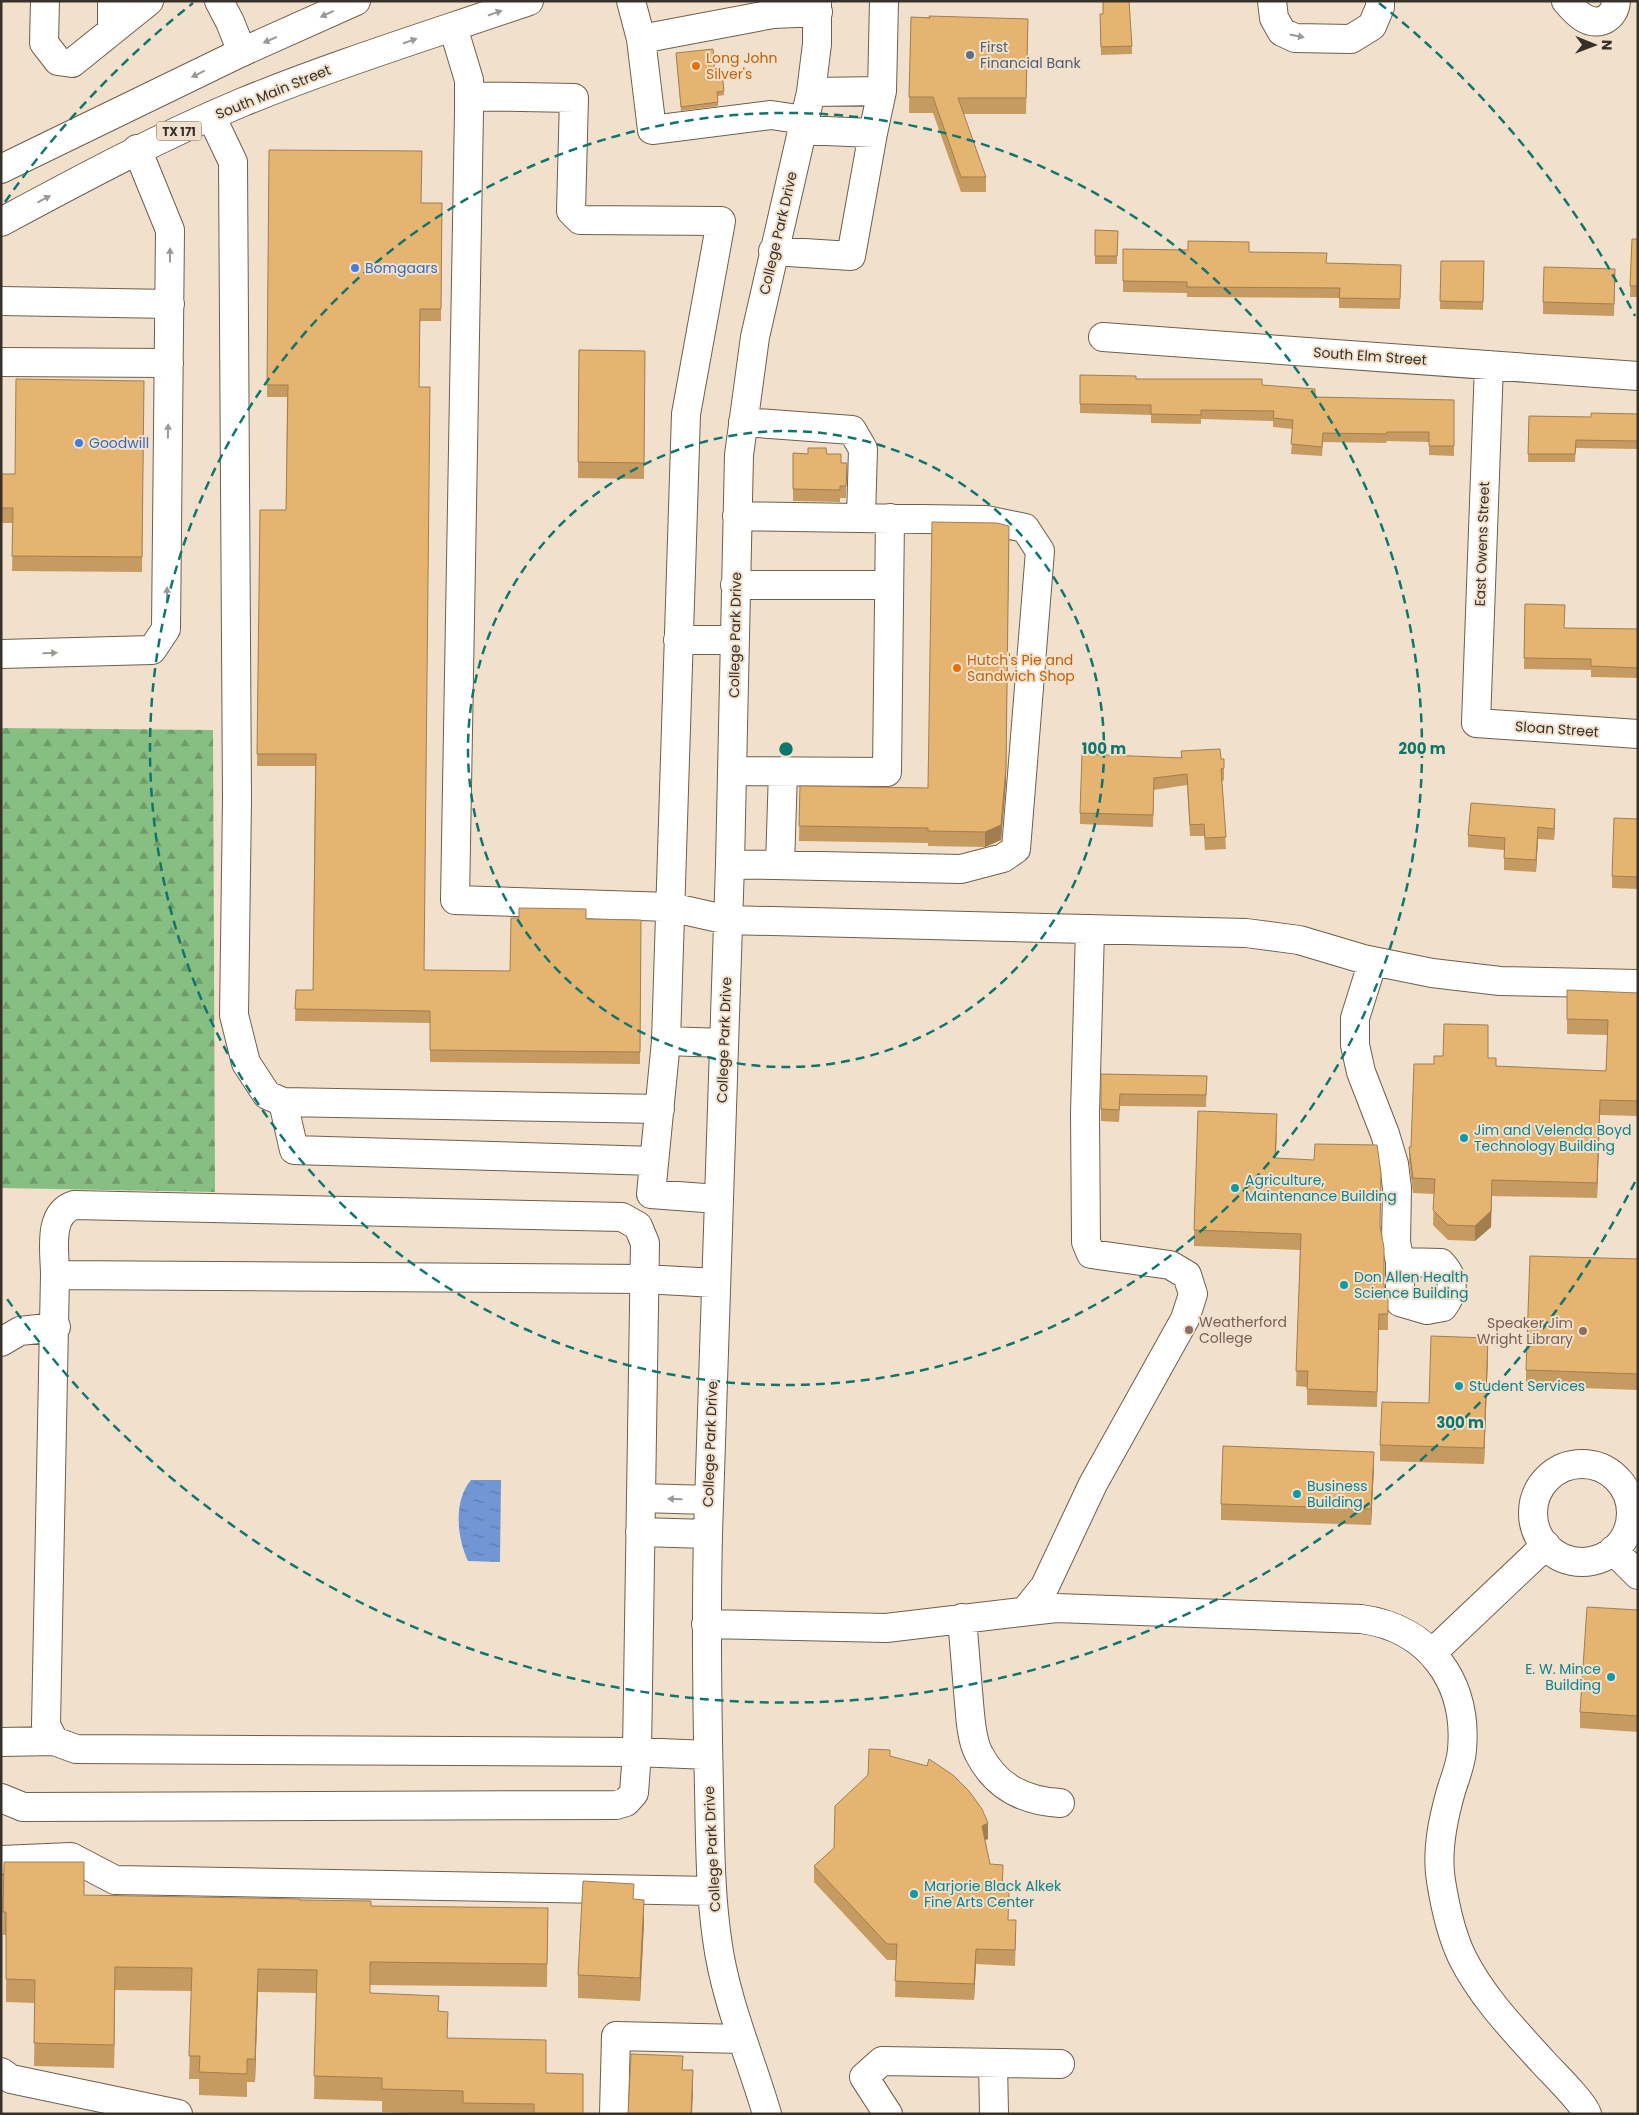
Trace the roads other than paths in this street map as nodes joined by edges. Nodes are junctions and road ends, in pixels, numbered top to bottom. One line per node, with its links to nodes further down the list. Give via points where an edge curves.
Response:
1 (45, 1): 15 (street, via 44,42 58,61 72,63)
2 (112, 1): 15 (street)
3 (149, 1): 15 (street)
4 (219, 1): 17 (street)
5 (356, 1): 17 (street, one-way to 17)
6 (529, 1): 14 (street, South Main Street / TX 171, one-way to 6)
7 (631, 1): 16 (street)
8 (884, 1): 18 (street)
9 (1272, 1): 10 (street, one-way to 10, via 1274,18 1282,32 1295,38 1350,38 1372,26)
10 (1380, 1)
11 (1566, 1): 12 (street, via 1585,19 1598,21 1606,20 1612,14)
12 (1616, 1)
13 (817, 6): 16 (street); 19 (street, College Park Drive, via 818,44)
14 (453, 27): 20 (street, via 469,80); 21 (street, South Main Street / TX 171, one-way to 14, via 323,71)
15 (112, 31)
16 (641, 39): 22 (street, via 652,130 771,115)
17 (242, 52): 25 (street, one-way to 25)
18 (882, 91): 19 (street); 23 (street)
19 (811, 92): 22 (street, College Park Drive)
20 (469, 96): 41 (street, via 574,98 571,210 580,220 721,221 686,414); 50 (street, via 455,900)
21 (211, 116): 24 (street, South Main Street / TX 171); 57 (street, via 234,162 238,800 234,1015 246,1062 267,1095)
22 (803, 125): 23 (street); 27 (street, College Park Drive)
23 (873, 133): 27 (street, via 851,256)
24 (137, 149): 26 (street, South Main Street / TX 171, one-way to 24); 29 (street, one-way to 24, via 170,230)
25 (1, 170)
26 (1, 222)
27 (773, 251): 35 (street, College Park Drive)
28 (1, 301): 29 (street)
29 (170, 304): 32 (street)
30 (1103, 337): 33 (street, South Elm Street)
31 (1, 362): 32 (street)
32 (169, 364): 43 (street, one-way to 32, via 152,650 166,629)
33 (1489, 365): 34 (street, South Elm Street); 44 (street, East Owens Street)
34 (1638, 376)
35 (742, 422): 36 (street, College Park Drive); 37 (street, via 852,430 863,449)
36 (737, 516): 37 (street); 40 (street, College Park Drive)
37 (861, 518): 38 (street)
38 (890, 518): 39 (street); 49 (street, via 986,520 1025,528 1040,551 1016,849 1003,858 961,869)
39 (890, 585): 40 (street); 47 (street, via 887,772)
40 (735, 586): 42 (street, College Park Drive)
41 (678, 640): 42 (street); 50 (street)
42 (735, 640): 46 (street, College Park Drive)
43 (1, 654)
44 (1476, 724): 45 (street, Sloan Street)
45 (1638, 734)
46 (732, 771): 47 (street); 48 (street, College Park Drive)
47 (783, 771): 49 (street)
48 (730, 864): 49 (street); 51 (street, College Park Drive)
49 (780, 865)
50 (670, 907): 51 (street); 55 (street)
51 (728, 920): 52 (street); 56 (street, College Park Drive)
52 (1090, 929): 53 (street, via 1246,933 1299,940); 74 (street, via 1085,1113 1086,1242 1091,1254 1170,1265 1187,1275 1193,1294 1185,1319 1093,1484 1045,1586)
53 (1372, 961): 54 (street, via 1432,973 1500,981); 61 (street, via 1355,1018 1355,1045 1361,1072 1394,1164 1396,1242)
54 (1638, 984)
55 (666, 1041): 56 (street); 58 (street)
56 (723, 1043): 60 (street, College Park Drive)
57 (283, 1102): 58 (street); 59 (street, via 294,1150)
58 (660, 1109): 59 (street)
59 (654, 1161): 60 (street, via 651,1194)
60 (718, 1199): 64 (street, College Park Drive)
61 (1400, 1262)
62 (55, 1274): 63 (street); 63 (street, via 54,1232 66,1208 74,1206 622,1217 638,1226 645,1242); 65 (street)
63 (644, 1279): 64 (street); 67 (street)
64 (715, 1283): 68 (street, College Park Drive)
65 (56, 1327): 66 (street, via 20,1331); 78 (street, via 46,1725)
66 (1, 1342)
67 (640, 1498): 68 (street, one-way to 67); 69 (street)
68 (709, 1500): 70 (street, College Park Drive)
69 (640, 1532): 70 (street); 80 (street)
70 (708, 1534): 76 (street, College Park Drive)
71 (1546, 1545): 72 (street, via 1563,1557 1574,1560 1594,1560); 72 (street, via 1534,1517 1537,1496 1548,1478 1565,1466 1586,1464 1615,1476 1630,1503 1626,1534); 77 (street)
72 (1613, 1550): 73 (street)
73 (1638, 1575)
74 (1025, 1611): 75 (street); 77 (street, via 1056,1608 1361,1619 1381,1622 1406,1632)
75 (962, 1618): 76 (street, via 886,1628); 83 (street, via 971,1723 978,1754 995,1777 1014,1792 1038,1802)
76 (706, 1624): 81 (street, College Park Drive)
77 (1432, 1653): 97 (street, via 1443,1665 1454,1687 1462,1725 1462,1751 1446,1807 1439,1862 1451,1927 1462,1957 1502,2017)
78 (54, 1741): 79 (street); 80 (street, via 76,1750)
79 (1, 1742)
80 (637, 1752): 81 (street); 82 (street, via 634,1793 626,1802 616,1805 23,1807)
81 (708, 1755): 85 (street, College Park Drive)
82 (1, 1798)
83 (1060, 1803)
84 (1, 1860): 85 (street, via 71,1857 115,1880)
85 (712, 1891): 86 (street, College Park Drive, via 717,1940)
86 (741, 2039): 90 (street, College Park Drive); 92 (street, via 616,2036)
87 (993, 2063): 88 (street); 95 (street, via 882,2062 864,2077); 96 (street)
88 (1060, 2064)
89 (1, 2072): 91 (street, via 11,2079)
90 (757, 2080): 93 (street, College Park Drive); 94 (street, College Park Drive)
91 (178, 2114)
92 (614, 2114)
93 (767, 2114)
94 (785, 2114)
95 (888, 2114)
96 (994, 2114)
97 (1587, 2114)

